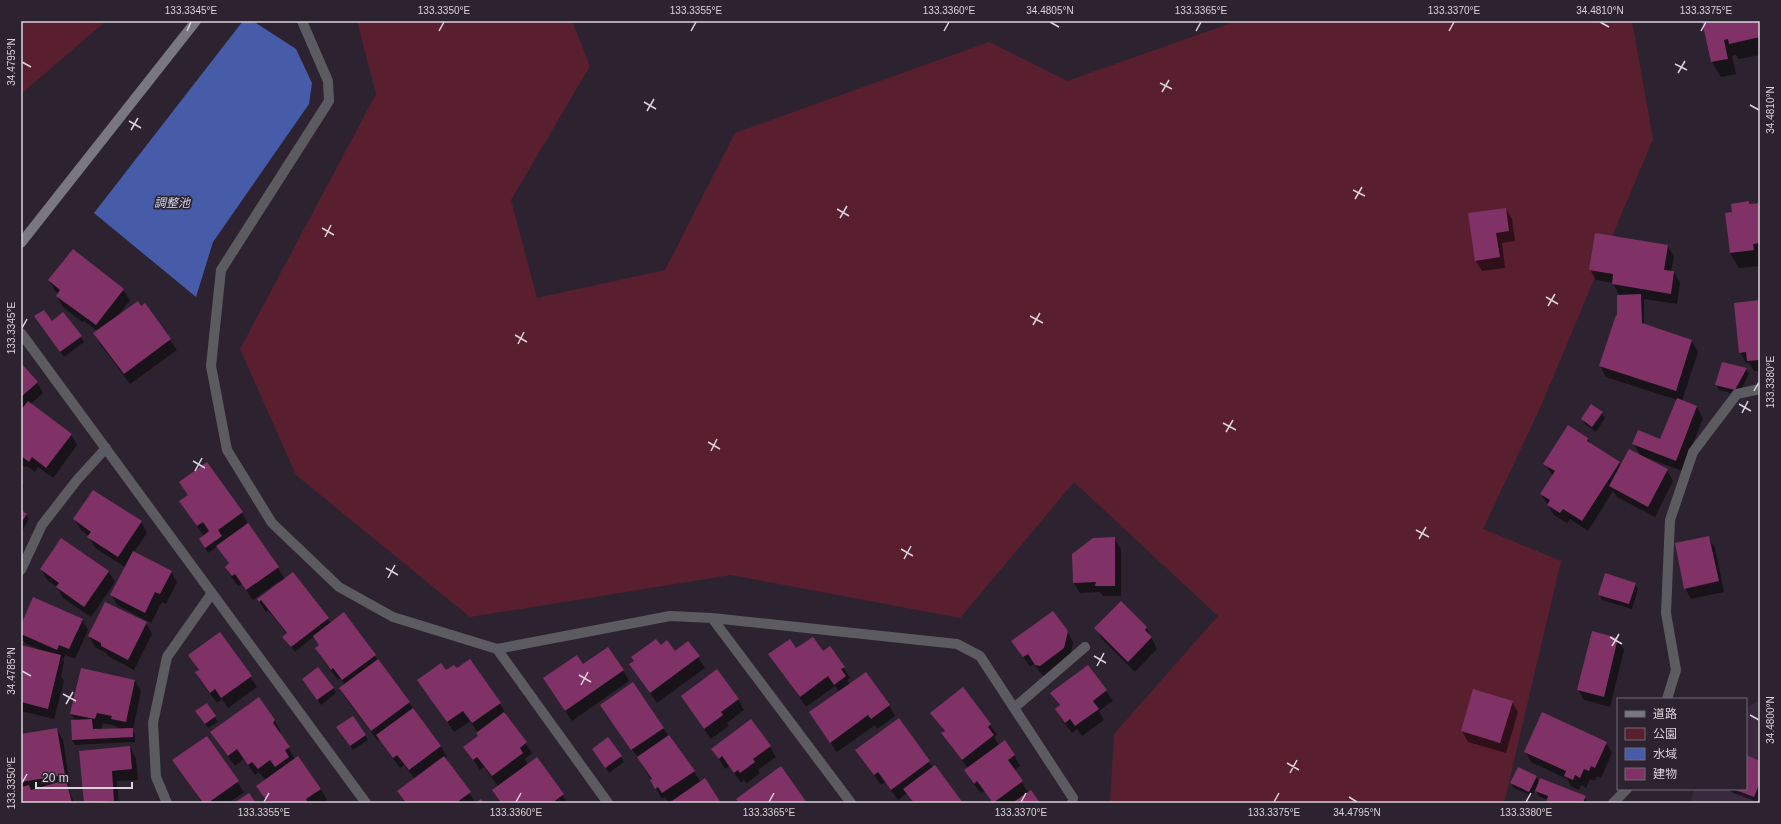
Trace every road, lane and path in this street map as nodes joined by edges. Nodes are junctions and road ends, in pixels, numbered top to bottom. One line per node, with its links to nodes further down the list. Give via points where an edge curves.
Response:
1 (196, 21): 3 (street)
2 (302, 21): 11 (street, via 328,81 329,101 221,270 211,366 227,450 272,523 339,587 393,617)
3 (21, 243)
4 (21, 333): 6 (street)
5 (1760, 389): 12 (street, via 1737,394 1694,452 1670,520 1666,613 1676,670)
6 (106, 448): 7 (street, via 42,525); 8 (street)
7 (21, 570)
8 (212, 593): 15 (street, via 167,657 156,708 153,723 156,777); 16 (street)
9 (712, 618): 11 (street, via 670,616); 13 (street, via 957,644 980,656); 18 (street)
10 (1086, 647): 13 (street)
11 (497, 649): 17 (street)
12 (1667, 698)
13 (1014, 708): 19 (street, via 1073,798)
14 (1626, 790): 20 (street)
15 (167, 803)
16 (366, 803)
17 (608, 803)
18 (851, 803)
19 (1072, 803)
20 (1613, 803)

